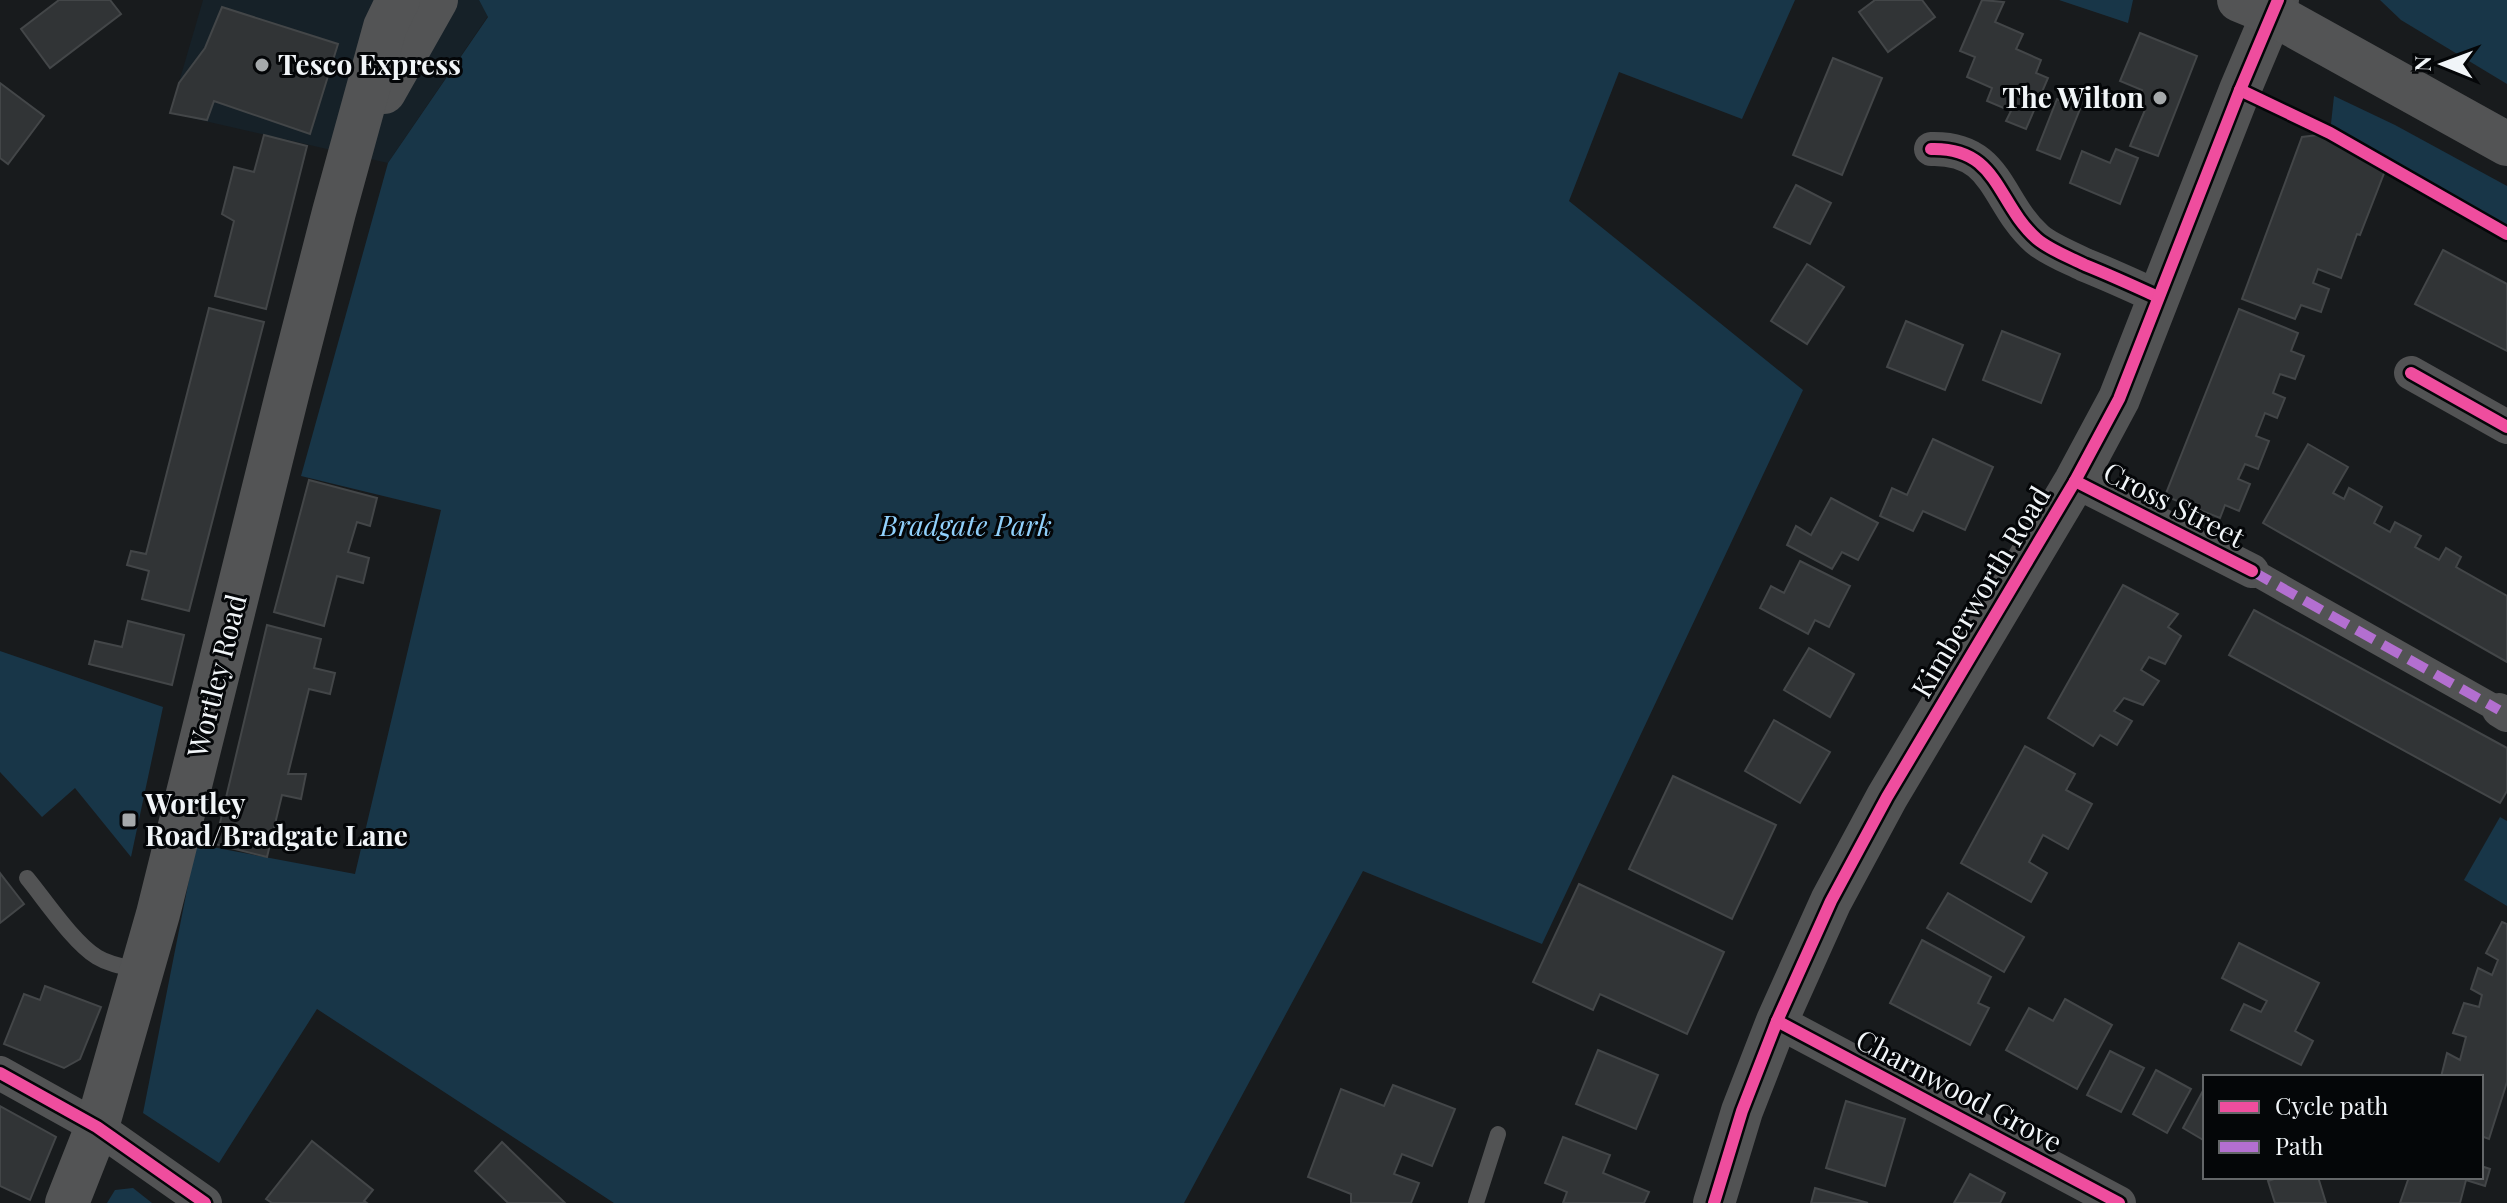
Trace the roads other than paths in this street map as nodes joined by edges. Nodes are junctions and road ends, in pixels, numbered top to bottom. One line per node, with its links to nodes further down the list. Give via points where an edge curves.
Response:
1 (398, 0): 5 (main road, Wortley Road, via 385,27)
2 (436, 0): 5 (main road, Wortley Road)
3 (2263, 5): 4 (main road); 7 (street, Kimberworth Road, via 2250,66)
4 (2507, 144)
5 (354, 145): 14 (main road, Wortley Road)
6 (1931, 149): 7 (street, via 1953,148 1972,156 2038,240)
7 (2158, 297): 10 (street, Kimberworth Road, via 2119,399)
8 (2411, 373): 9 (street)
9 (2507, 427)
10 (2075, 481): 11 (street, Cross Street); 15 (street, Kimberworth Road, via 1887,797 1831,901)
11 (2252, 571): 12 (street, Cross Street)
12 (2503, 713)
13 (27, 878): 14 (lane, via 84,948 100,959)
14 (141, 971): 17 (main road, Wortley Road)
15 (1777, 1021): 22 (street, Kimberworth Road); 23 (street, Charnwood Grove)
16 (0, 1073): 17 (street)
17 (97, 1127): 19 (main road, Wortley Road); 20 (street)
18 (1498, 1134): 21 (lane)
19 (67, 1203)
20 (205, 1203)
21 (1476, 1203)
22 (1714, 1203)
23 (2119, 1203)

